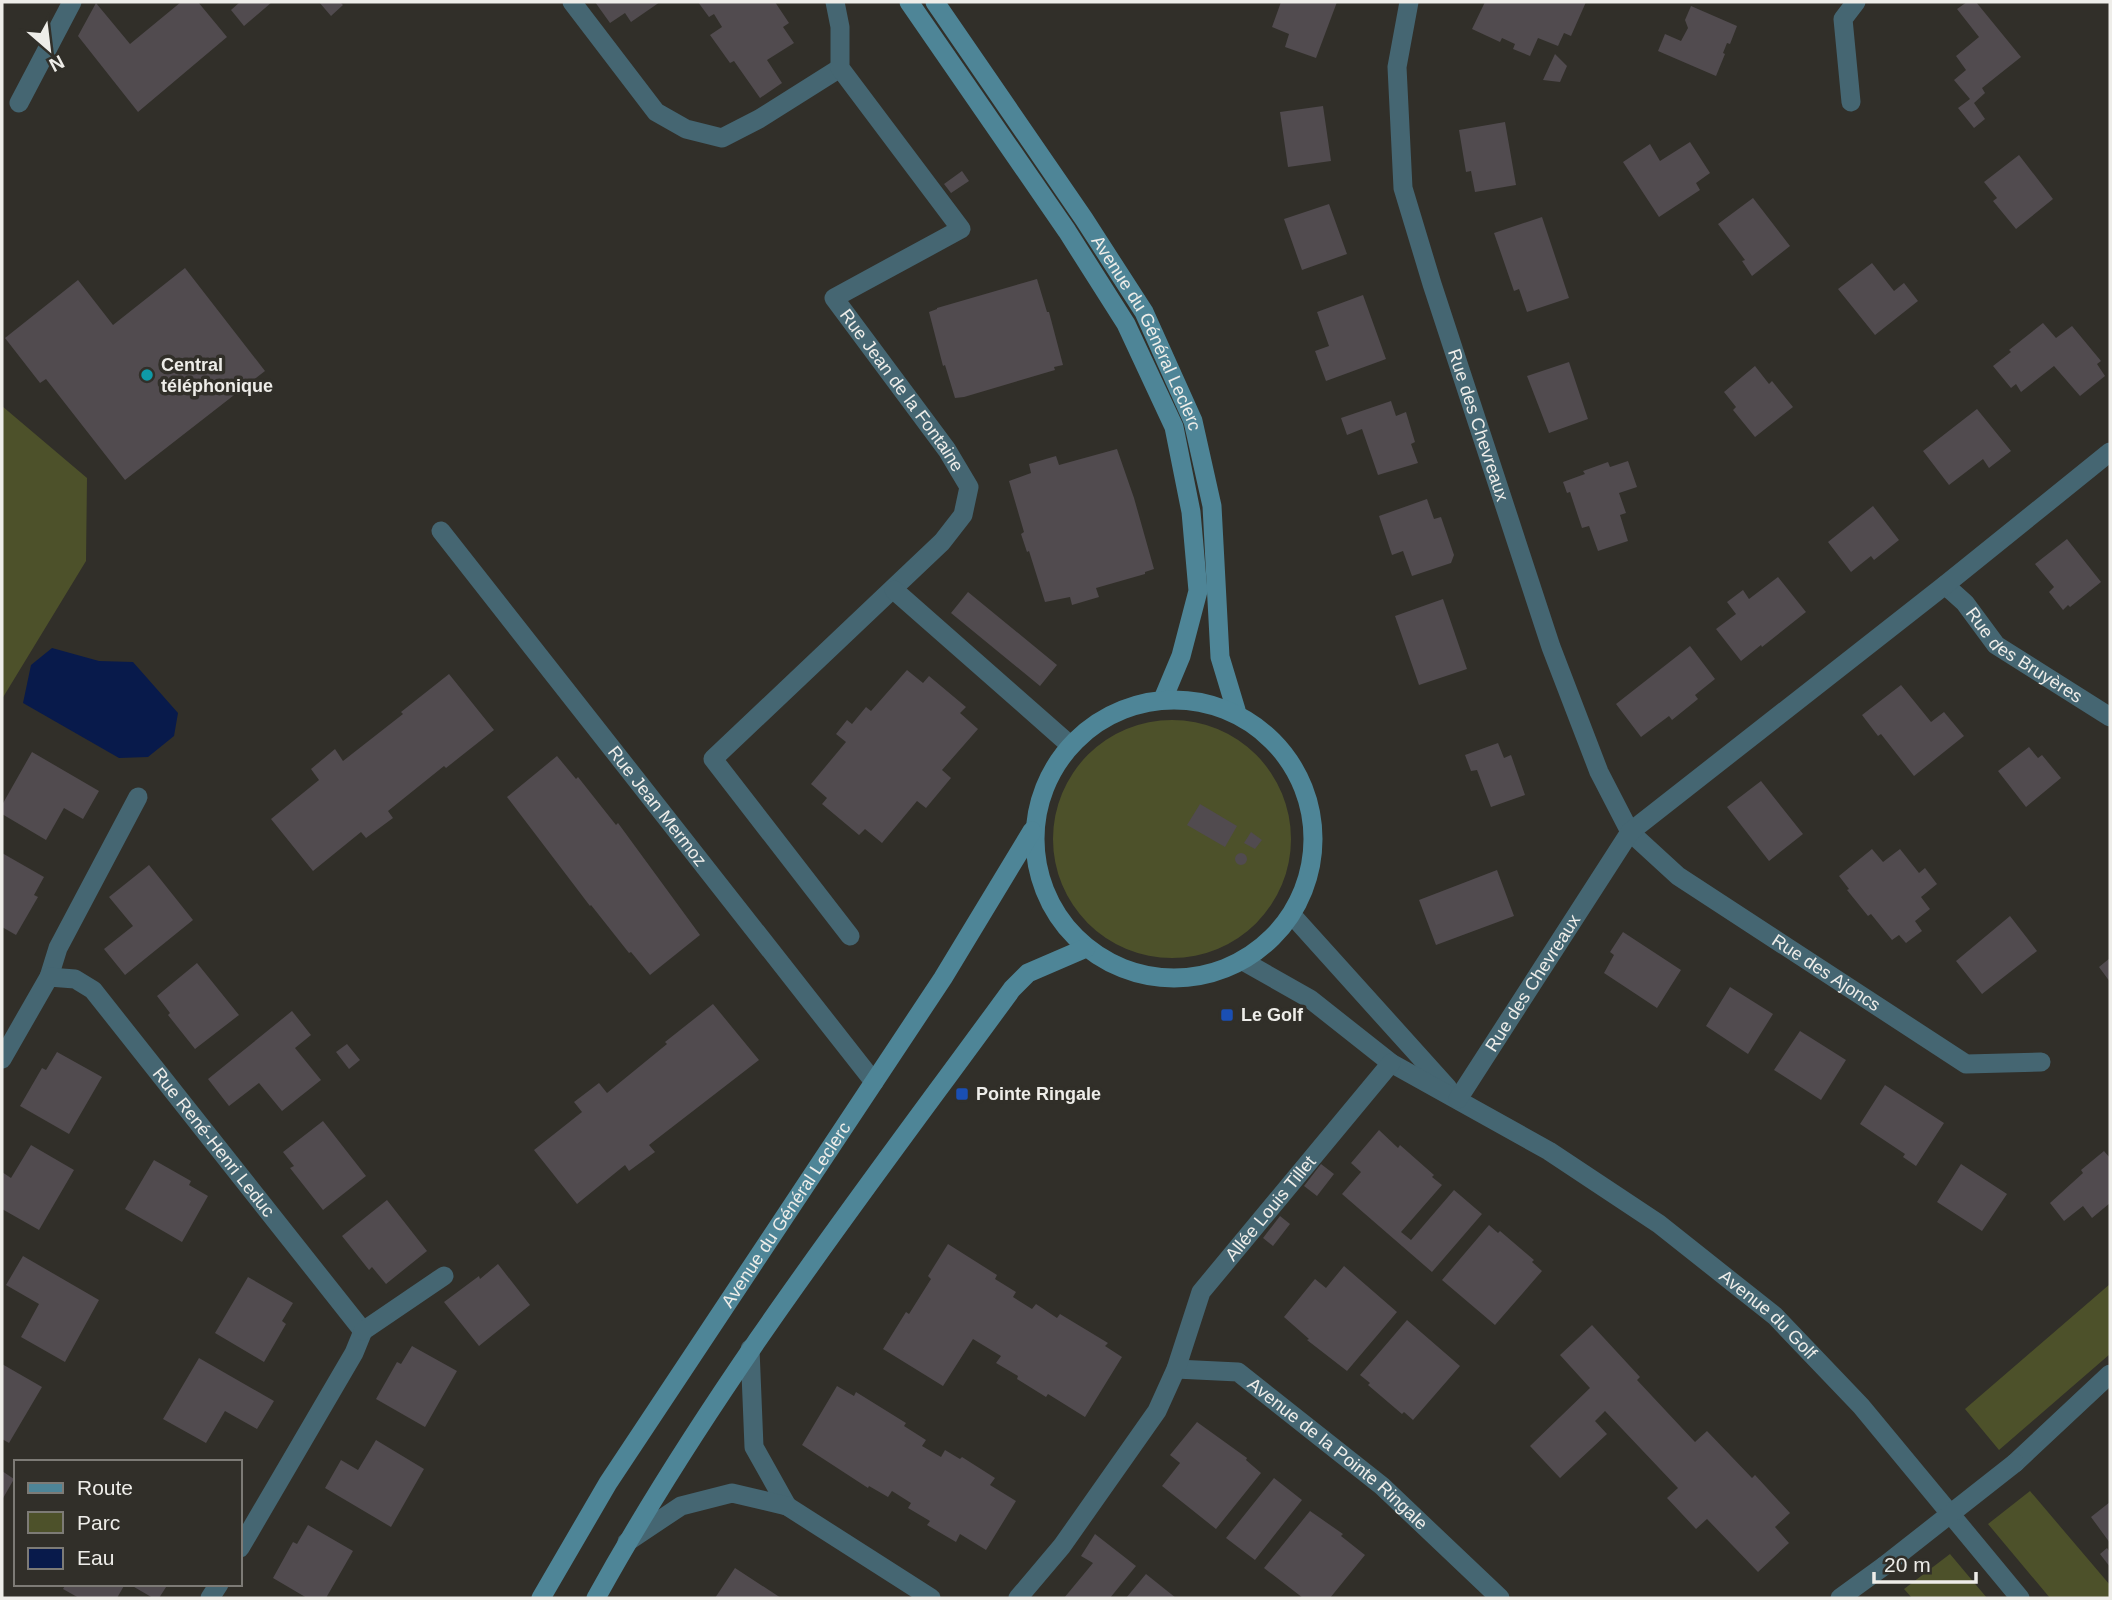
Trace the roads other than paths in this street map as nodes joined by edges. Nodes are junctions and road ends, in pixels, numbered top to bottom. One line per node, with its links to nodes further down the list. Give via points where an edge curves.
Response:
1 (72, 2): 10 (street)
2 (572, 2): 8 (street, via 656,112 686,129 722,138)
3 (835, 2): 8 (street)
4 (909, 2): 15 (main road, Avenue du Général Leclerc, via 1126,324 1174,427 1191,512 1198,591 1181,656)
5 (935, 2): 16 (main road, Avenue du Général Leclerc, via 1144,312 1193,421 1212,506 1220,657)
6 (1409, 2): 21 (street, Rue des Chevreaux, via 1397,67 1403,188 1551,647 1599,772)
7 (1856, 2): 9 (street, via 1843,19)
8 (840, 68): 14 (street, Rue Jean de la Fontaine, via 961,229 834,298 947,450 969,487 962,515)
9 (1852, 102)
10 (19, 103)
11 (2110, 452): 13 (street, Rue des Chevreaux)
12 (441, 531): 30 (street, Rue Jean Mermoz)
13 (1945, 585): 17 (street, Rue des Bruyères, via 1965,603 1996,645); 21 (street, Rue des Chevreaux)
14 (894, 590): 18 (street); 23 (street, Rue Jean de la Fontaine, via 713,759)
15 (1163, 699): 16 (main road, via 1197,700); 18 (main road, via 1101,719)
16 (1236, 710): 22 (main road, via 1280,746 1304,783 1314,827 1311,873)
17 (2110, 717)
18 (1070, 745): 20 (main road, via 1041,793)
19 (138, 797): 26 (street, via 58,948)
20 (1032, 831): 24 (main road, via 1040,881 1057,916); 30 (main road, Avenue du Général Leclerc)
21 (1630, 832): 28 (street, Rue des Ajoncs, via 1678,876 1966,1064); 31 (street, Rue des Chevreaux)
22 (1292, 915): 25 (main road, via 1270,941); 31 (street)
23 (850, 936)
24 (1086, 948): 25 (main road, via 1133,973 1189,978); 34 (main road, via 1028,973 1012,989)
25 (1243, 961): 29 (street, Avenue du Golf, via 1310,999)
26 (49, 977): 27 (street); 33 (street, Rue René-Henri Leduc, via 75,979 93,990)
27 (2, 1059)
28 (2041, 1062)
29 (1391, 1063): 31 (street, Avenue du Golf); 35 (street, Allée Louis Tillet, via 1201,1292)
30 (874, 1082): 40 (main road, Avenue du Général Leclerc, via 608,1483)
31 (1458, 1099): 46 (street, Avenue du Golf, via 1659,1223 1775,1316 1861,1406)
32 (444, 1276): 33 (street)
33 (363, 1332): 39 (street)
34 (750, 1349): 37 (street, via 754,1447); 38 (main road)
35 (1176, 1369): 43 (street, via 1157,1411 1062,1546); 44 (street, Avenue de la Pointe Ringale, via 1238,1372 1382,1486)
36 (2110, 1374): 45 (street, bridge, via 2015,1463)
37 (787, 1506): 38 (street, via 732,1493 681,1506); 42 (street)
38 (628, 1542): 41 (main road)
39 (242, 1545)
40 (541, 1598)
41 (596, 1598)
42 (931, 1598)
43 (1018, 1598)
44 (1500, 1598)
45 (1840, 1598)
46 (2020, 1598)

